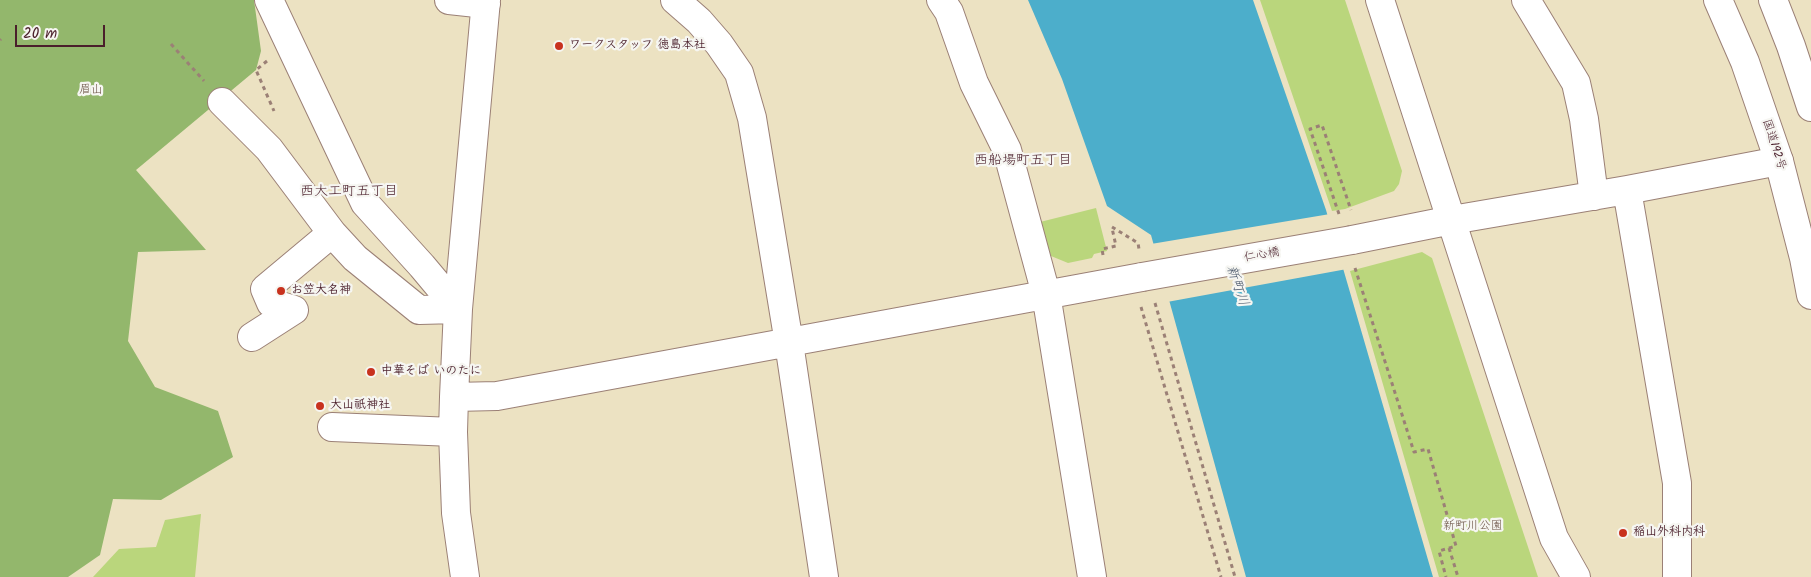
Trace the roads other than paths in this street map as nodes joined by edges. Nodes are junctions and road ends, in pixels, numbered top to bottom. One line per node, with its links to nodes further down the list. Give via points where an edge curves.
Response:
1 (269, 0): 19 (main road, via 365,203)
2 (449, 0): 9 (main road)
3 (675, 0): 21 (main road, via 720,44 740,72 752,118)
4 (941, 0): 17 (main road, via 974,83 1007,150)
5 (1380, 0): 15 (main road)
6 (1526, 0): 14 (main road, via 1576,83)
7 (1718, 0): 12 (main road, 国道192号, via 1745,62)
8 (1773, 0): 11 (main road)
9 (486, 2): 19 (main road)
10 (222, 102): 16 (main road, via 268,149)
11 (1811, 107)
12 (1778, 161): 13 (main road, 仁心橋); 18 (main road, 国道192号)
13 (1627, 190): 14 (main road, 仁心橋); 29 (main road, via 1677,483)
14 (1594, 196): 15 (main road, 仁心橋)
15 (1452, 220): 17 (main road, 仁心橋, bridge, via 1350,235); 28 (main road, via 1554,538)
16 (332, 233): 19 (main road, via 355,258 419,310); 20 (main road, via 264,289 271,304 294,310)
17 (1046, 294): 21 (main road, 仁心橋); 27 (main road)
18 (1811, 295)
19 (458, 309): 22 (main road)
20 (252, 338)
21 (789, 343): 22 (main road, 仁心橋, via 497,396); 26 (main road)
22 (454, 397): 24 (main road)
23 (332, 428): 24 (main road)
24 (453, 432): 25 (main road, via 456,513)
25 (465, 577)
26 (824, 577)
27 (1092, 577)
28 (1576, 577)
29 (1677, 577)

